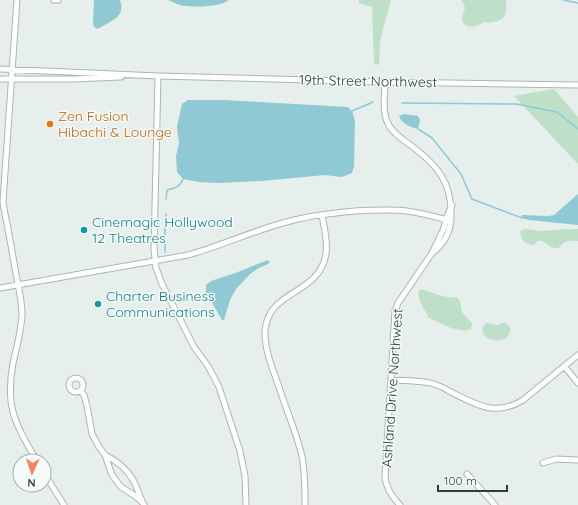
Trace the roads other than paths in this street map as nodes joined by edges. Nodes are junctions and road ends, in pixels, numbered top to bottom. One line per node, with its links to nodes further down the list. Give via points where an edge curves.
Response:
1 (16, 0): 5 (street)
2 (54, 0): 3 (street)
3 (58, 0)
4 (0, 69): 5 (street, 19th Street Northwest)
5 (12, 70): 6 (street, 19th Street Northwest); 8 (street)
6 (158, 76): 8 (street, 19th Street Northwest); 9 (street, 19th Street Northwest); 13 (street)
7 (0, 79): 8 (street, 19th Street Northwest)
8 (11, 79): 14 (street, via 3,201)
9 (385, 82): 10 (street, 19th Street Northwest); 12 (street, Ashland Drive Northwest, via 385,118 396,135 437,168 450,195 452,206)
10 (578, 85)
11 (322, 214): 12 (street, via 393,210); 13 (street, via 283,223 188,255); 30 (street, via 327,244 324,263 312,281 282,300 272,310 266,324 265,340 298,441 305,482)
12 (448, 220): 18 (street, Ashland Drive Northwest, via 432,253 396,306)
13 (155, 260): 14 (street); 29 (street, via 162,284 189,337 219,387 240,452 245,476)
14 (18, 284): 15 (street); 21 (street, via 21,319 11,375 11,400 19,430)
15 (0, 288)
16 (578, 355): 17 (street)
17 (564, 366): 18 (street, via 523,400 501,409 482,407 432,384); 19 (street)
18 (391, 380): 31 (street, Ashland Drive Northwest, via 385,477 389,491)
19 (578, 383)
20 (81, 391): 22 (street, via 87,406 92,434)
21 (32, 453)
22 (105, 455): 28 (street, via 112,475); 28 (street, via 128,473)
23 (578, 460): 24 (street, via 556,459)
24 (543, 463)
25 (467, 474): 32 (street)
26 (52, 486): 27 (street)
27 (64, 505)
28 (144, 505)
29 (246, 505)
30 (304, 505)
31 (400, 505)
32 (495, 505)

